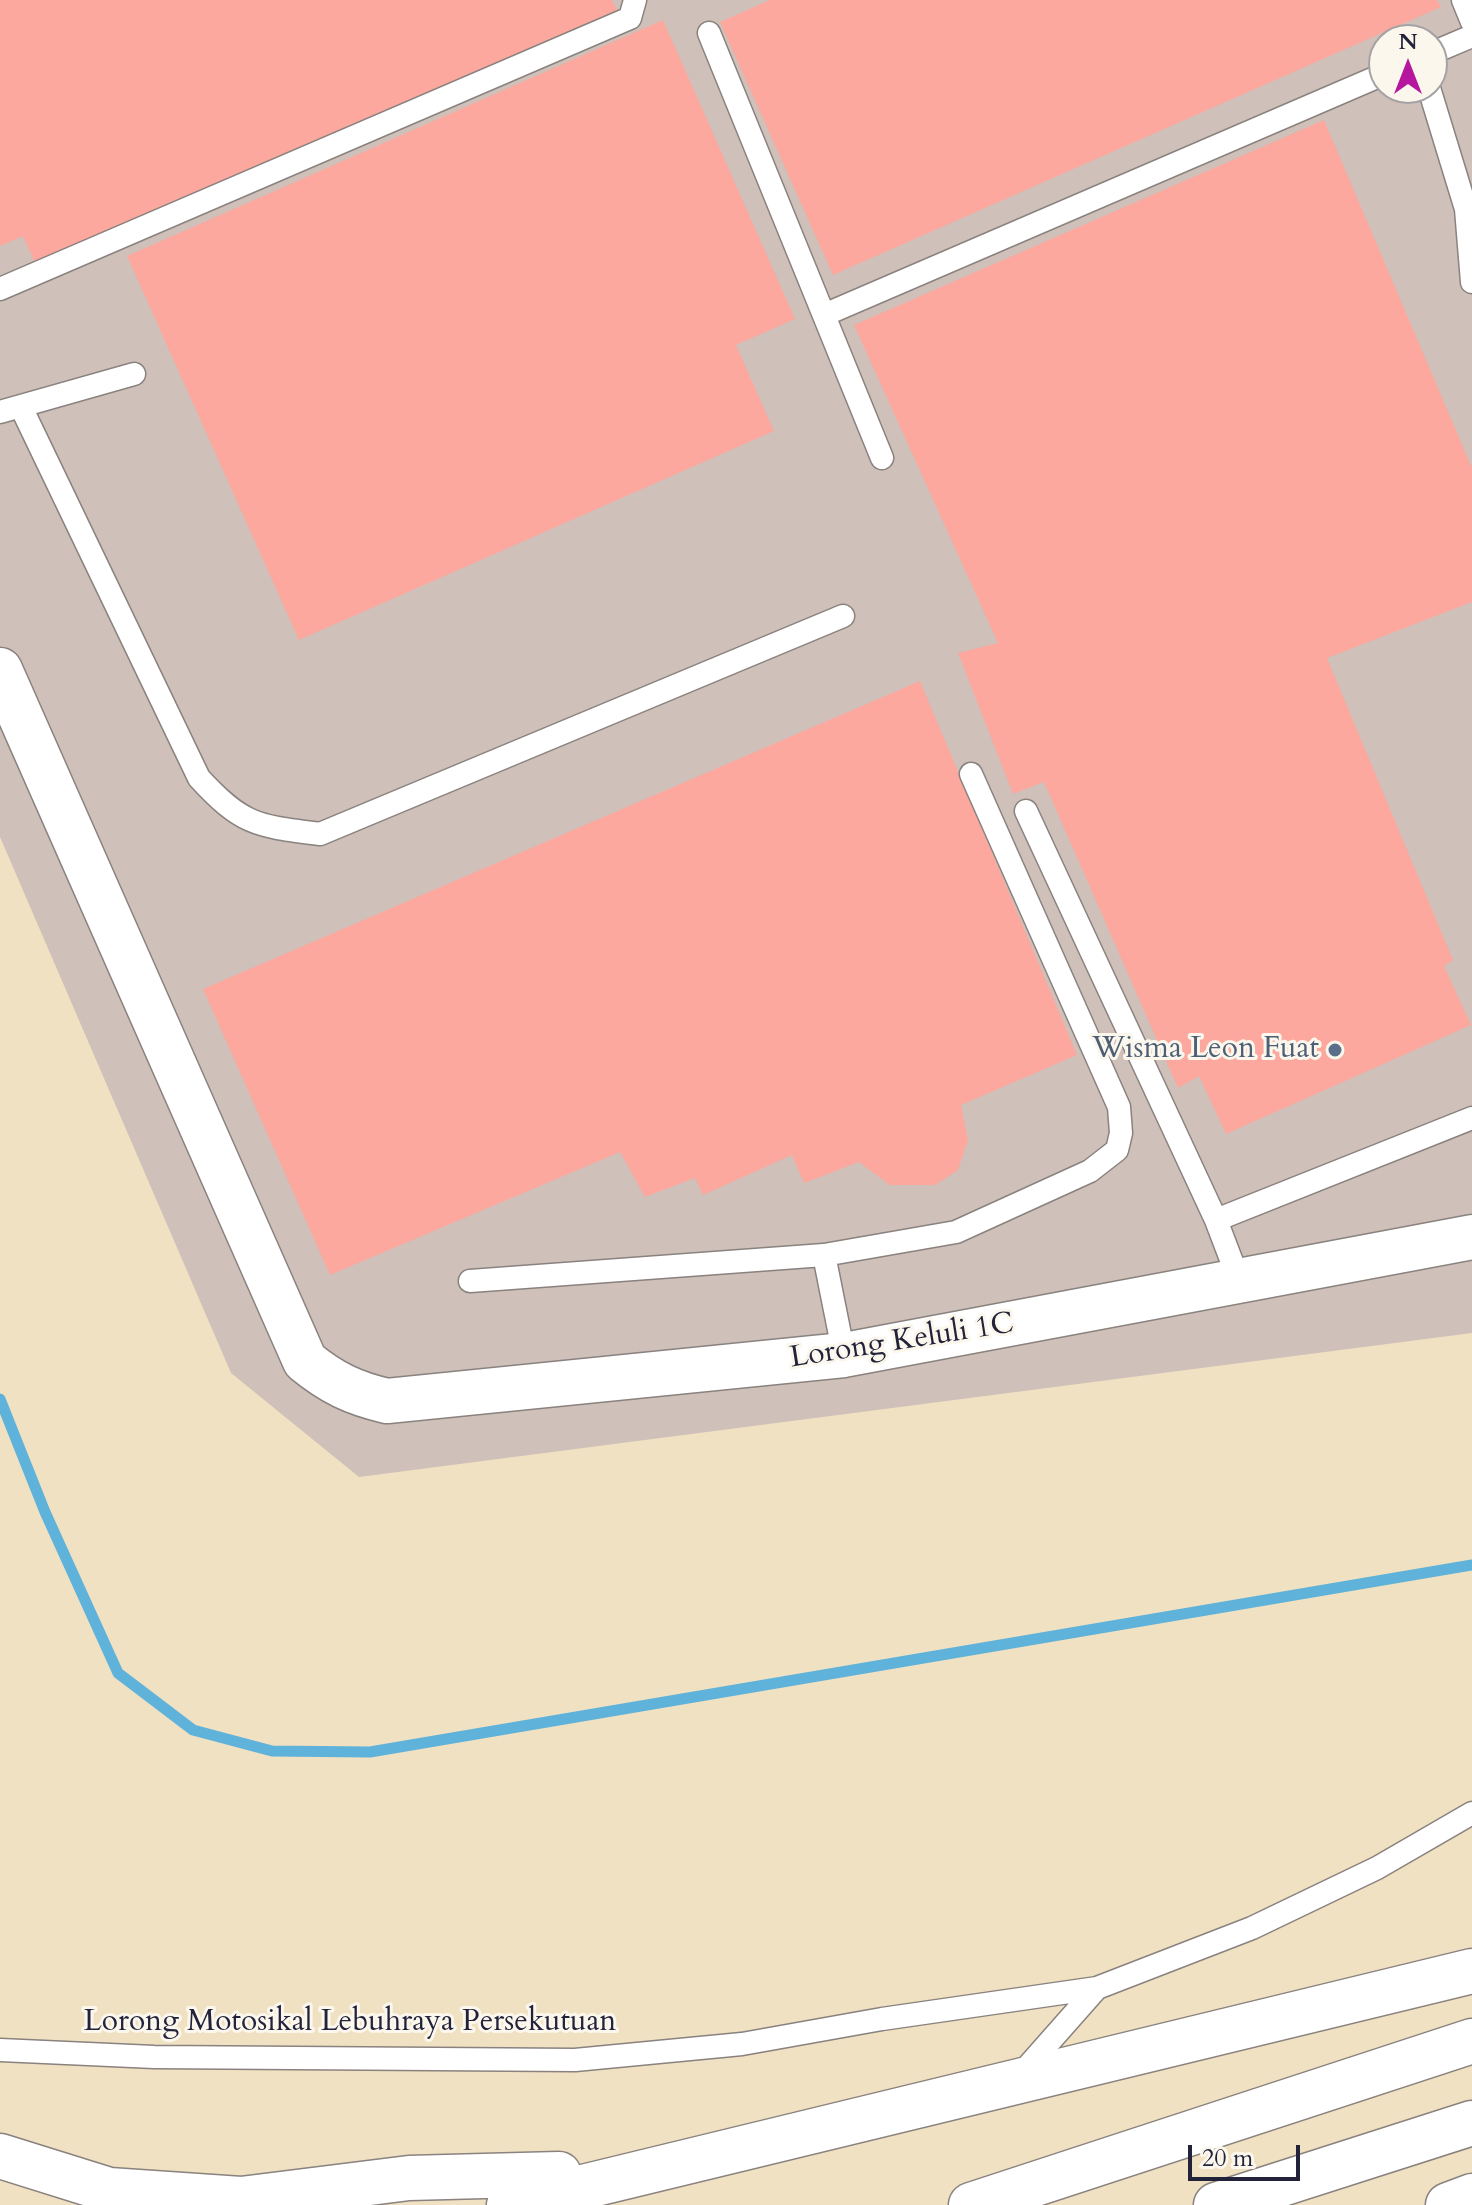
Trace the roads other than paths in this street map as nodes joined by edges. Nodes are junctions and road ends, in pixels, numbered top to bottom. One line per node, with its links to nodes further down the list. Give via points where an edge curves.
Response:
1 (635, 0): 10 (lane, via 630,18)
2 (1463, 0): 3 (lane)
3 (1472, 22)
4 (709, 33): 11 (lane)
5 (1472, 36): 6 (lane)
6 (1448, 46)
7 (1368, 81): 11 (lane)
8 (1434, 104): 9 (lane, via 1466,209)
9 (1472, 282)
10 (0, 289)
11 (824, 315): 14 (lane)
12 (134, 374): 13 (lane)
13 (11, 410): 15 (lane, via 199,778 228,810 265,827 320,834)
14 (882, 458)
15 (843, 616)
16 (0, 670): 25 (main road, Lorong Keluli 1C, via 305,1361 329,1381 387,1401)
17 (971, 774): 22 (lane, via 1119,1107 1117,1150 1090,1171 956,1232)
18 (1026, 811): 20 (lane)
19 (1472, 1118): 20 (lane)
20 (1216, 1220): 24 (lane)
21 (1472, 1237): 24 (main road, Lorong Keluli 1C)
22 (824, 1255): 23 (lane); 25 (lane)
23 (470, 1281)
24 (1240, 1283): 25 (main road, Lorong Keluli 1C)
25 (844, 1355)
26 (1472, 1813): 28 (lane, Lorong Motosikal Lebuhraya Persekutuan, via 1377,1868 1252,1928)
27 (1472, 1971): 31 (main road)
28 (1097, 1988): 30 (lane, Lorong Motosikal Lebuhraya Persekutuan, via 742,2044 575,2060 154,2057); 31 (lane)
29 (1472, 2041): 37 (main road)
30 (0, 2050)
31 (1015, 2081): 34 (main road)
32 (1472, 2123): 38 (main road)
33 (0, 2156): 34 (main road, via 109,2190 241,2199 409,2178)
34 (641, 2173): 36 (main road)
35 (1472, 2196): 39 (main road)
36 (509, 2205)
37 (971, 2205)
38 (1216, 2205)
39 (1448, 2205)

